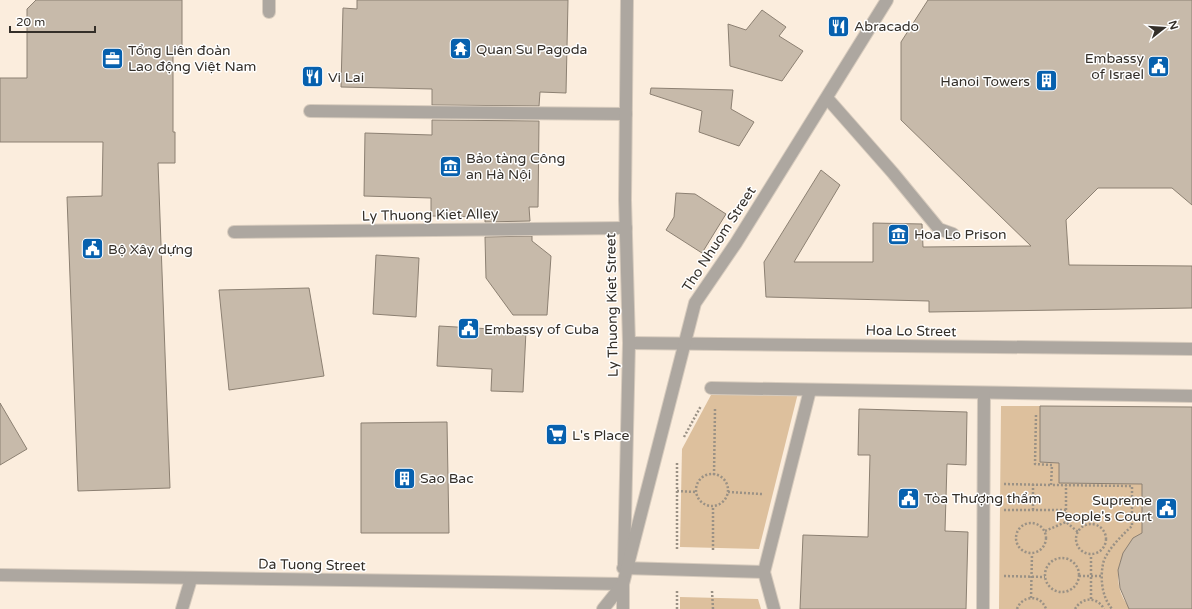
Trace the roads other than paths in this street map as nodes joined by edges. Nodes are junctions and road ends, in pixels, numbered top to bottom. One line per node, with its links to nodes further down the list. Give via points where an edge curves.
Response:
1 (269, 0): 4 (street)
2 (627, 0): 7 (street, Ly Thuong Kiet Street)
3 (887, 0): 5 (street, Tho Nhuom Street)
4 (268, 12)
5 (827, 98): 10 (street, via 939,229); 12 (street, Tho Nhuom Street, via 736,243 694,303)
6 (310, 111): 7 (street)
7 (626, 114): 8 (street, Ly Thuong Kiet Street)
8 (626, 228): 9 (street, Ly Thuong Kiet Alley); 11 (street, Ly Thuong Kiet Street)
9 (234, 232)
10 (953, 234)
11 (629, 343): 12 (street, Hoa Lo Street); 18 (street, Ly Thuong Kiet Street)
12 (684, 344): 13 (street, Hoa Lo Street); 18 (street, Tho Nhuom Street)
13 (1192, 349)
14 (713, 388): 15 (street)
15 (810, 390): 16 (street); 19 (street)
16 (984, 393): 17 (street); 27 (street)
17 (1192, 396)
18 (625, 568): 19 (street); 22 (street, Ly Thuong Kiet Street)
19 (764, 572): 26 (street)
20 (0, 575): 21 (street, Da Tuong Street)
21 (191, 579): 22 (street, Da Tuong Street); 23 (street)
22 (623, 584): 24 (street); 25 (street, Ly Thuong Kiet Street)
23 (182, 609)
24 (603, 609)
25 (623, 609)
26 (774, 609)
27 (983, 609)

